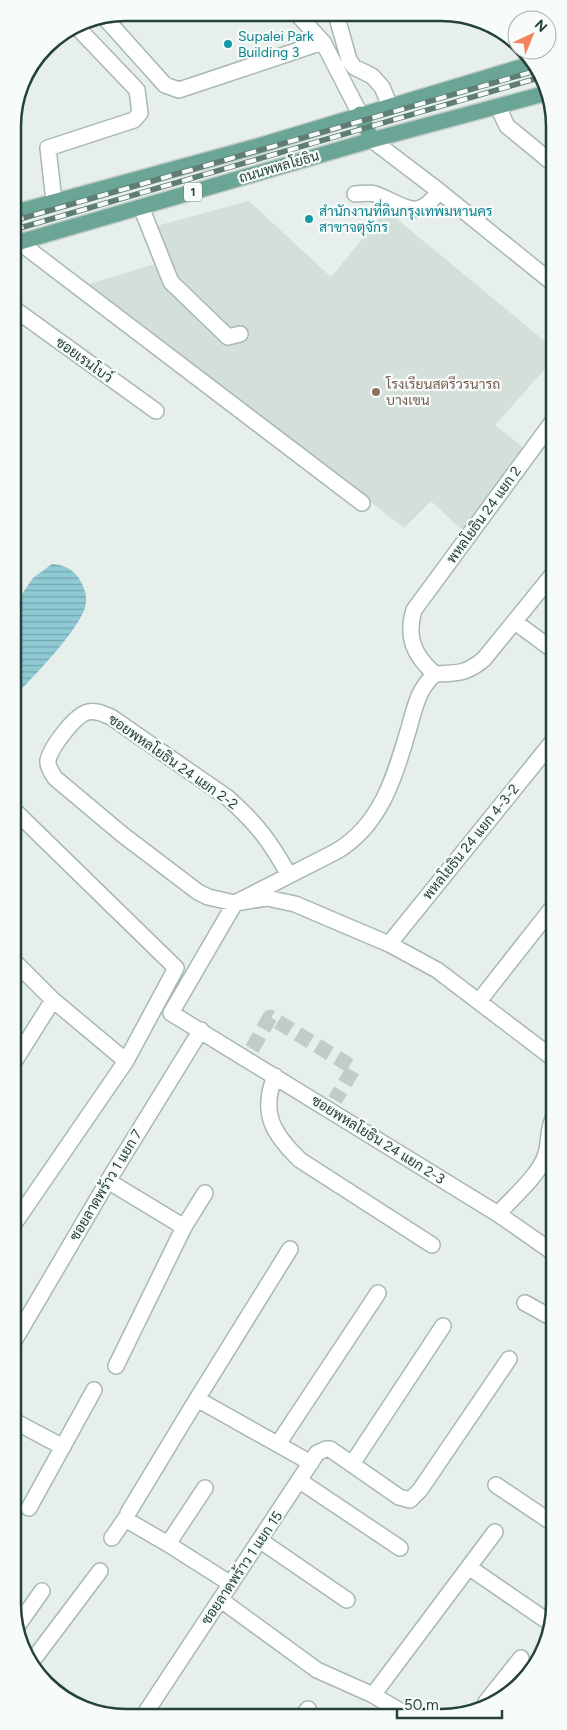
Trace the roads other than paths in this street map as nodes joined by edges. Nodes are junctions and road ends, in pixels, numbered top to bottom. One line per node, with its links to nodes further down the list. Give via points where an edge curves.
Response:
1 (304, 21): 5 (street)
2 (338, 21): 8 (street, via 349,60 382,87)
3 (109, 23): 5 (street, via 165,85 179,90)
4 (81, 31): 15 (street, via 137,90 140,113 134,120 48,148)
5 (324, 42): 10 (street)
6 (526, 65): 8 (main road, ถนนพหลโยธิน)
7 (541, 95): 9 (main road, ถนนพหลโยธิน / 1)
8 (390, 106): 10 (main road, ถนนพหลโยธิน)
9 (498, 107): 11 (main road, ถนนพหลโยธิน / 1); 12 (street, via 507,126)
10 (360, 114): 11 (main road); 15 (main road, ถนนพหลโยธิน / 1, via 258,146)
11 (372, 140): 13 (street); 16 (main road, ถนนพหลโยธิน / 1)
12 (546, 157)
13 (439, 191): 14 (street, via 430,203 419,210 403,208 372,193); 20 (street)
14 (355, 194)
15 (54, 201): 17 (main road, ถนนพหลโยธิน / 1)
16 (141, 207): 18 (main road, ถนนพหลโยธิน / 1); 22 (street, via 171,282)
17 (21, 211)
18 (21, 242)
19 (21, 247): 25 (street)
20 (546, 276)
21 (21, 314): 23 (street, ซอยเรนโบว์)
22 (234, 336)
23 (156, 411)
24 (546, 431): 29 (street, พหลโยธิน 24 แยก 2, via 414,610 409,627 412,642)
25 (362, 504)
26 (546, 583): 27 (street)
27 (515, 622): 28 (street); 29 (street, via 472,669)
28 (546, 645)
29 (435, 674): 32 (street, via 419,691 392,782 378,811 350,844)
30 (546, 750): 35 (street, พหลโยธิน 24 แยก 4-3-2)
31 (21, 817): 42 (street, via 176,968)
32 (289, 874): 33 (street); 33 (street, ซอยพหลโยธิน 24 แยก 2-2, via 259,826 228,798 111,717 99,712 84,714 66,731 48,760 55,778 122,835 198,892)
33 (235, 903): 35 (street, via 267,898 296,904); 39 (street, ซอยพหลโยธิน 24 แยก 2-3, via 171,1013)
34 (546, 916): 38 (street)
35 (388, 944): 38 (street, via 415,956)
36 (21, 969): 37 (street)
37 (53, 1000): 40 (street); 42 (street)
38 (479, 1001): 41 (street)
39 (200, 1030): 43 (street, ซอยพหลโยธิน 24 แยก 2-3, via 249,1054); 45 (street, ซอยลาดพร้าว 1 แยก 7)
40 (21, 1051)
41 (546, 1053)
42 (126, 1061): 47 (street)
43 (275, 1076): 48 (street, ซอยพหลโยธิน 24 แยก 2-3, via 332,1105); 50 (street, via 269,1090 269,1111 274,1130 286,1146 300,1160)
44 (546, 1153): 48 (street, via 539,1168)
45 (108, 1180): 49 (street); 57 (street, ซอยลาดพร้าว 1 แยก 7)
46 (205, 1193): 49 (street)
47 (21, 1214)
48 (498, 1214): 51 (street, ซอยพหลโยธิน 24 แยก 2-3)
49 (184, 1228): 59 (street)
50 (432, 1245)
51 (546, 1247)
52 (290, 1249): 61 (street)
53 (378, 1292): 63 (street)
54 (526, 1303): 55 (street)
55 (546, 1314)
56 (443, 1326): 66 (street)
57 (21, 1329)
58 (510, 1359): 66 (street, via 416,1496 410,1500 398,1498)
59 (116, 1366)
60 (94, 1390): 64 (street)
61 (197, 1399): 63 (street); 71 (street)
62 (21, 1425): 64 (street)
63 (278, 1444): 65 (street)
64 (63, 1447): 70 (street)
65 (311, 1463): 66 (street, ซอยลาดพร้าว 1 แยก 15, via 317,1453 326,1449); 67 (street, ซอยลาดพร้าว 1 แยก 15)
66 (352, 1464)
67 (300, 1481): 75 (street, ซอยลาดพร้าว 1 แยก 15); 77 (street)
68 (496, 1485): 72 (street)
69 (205, 1488): 76 (street)
70 (29, 1508)
71 (128, 1514)
72 (546, 1519)
73 (495, 1532): 78 (street)
74 (112, 1538): 76 (street, via 125,1519)
75 (260, 1541): 80 (street, ซอยลาดพร้าว 1 แยก 15); 83 (street)
76 (168, 1544): 80 (street)
77 (400, 1548)
78 (470, 1568): 85 (street); 89 (street)
79 (100, 1571): 86 (street)
80 (231, 1584): 82 (street, ซอยลาดพร้าว 1 แยก 15)
81 (42, 1591): 84 (street)
82 (221, 1600): 89 (street, via 317,1670); 90 (street, ซอยลาดพร้าว 1 แยก 15)
83 (347, 1600)
84 (22, 1619)
85 (545, 1619)
86 (35, 1657)
87 (521, 1658): 88 (street)
88 (509, 1683)
89 (373, 1695): 91 (street)
90 (148, 1709)
91 (397, 1709)

